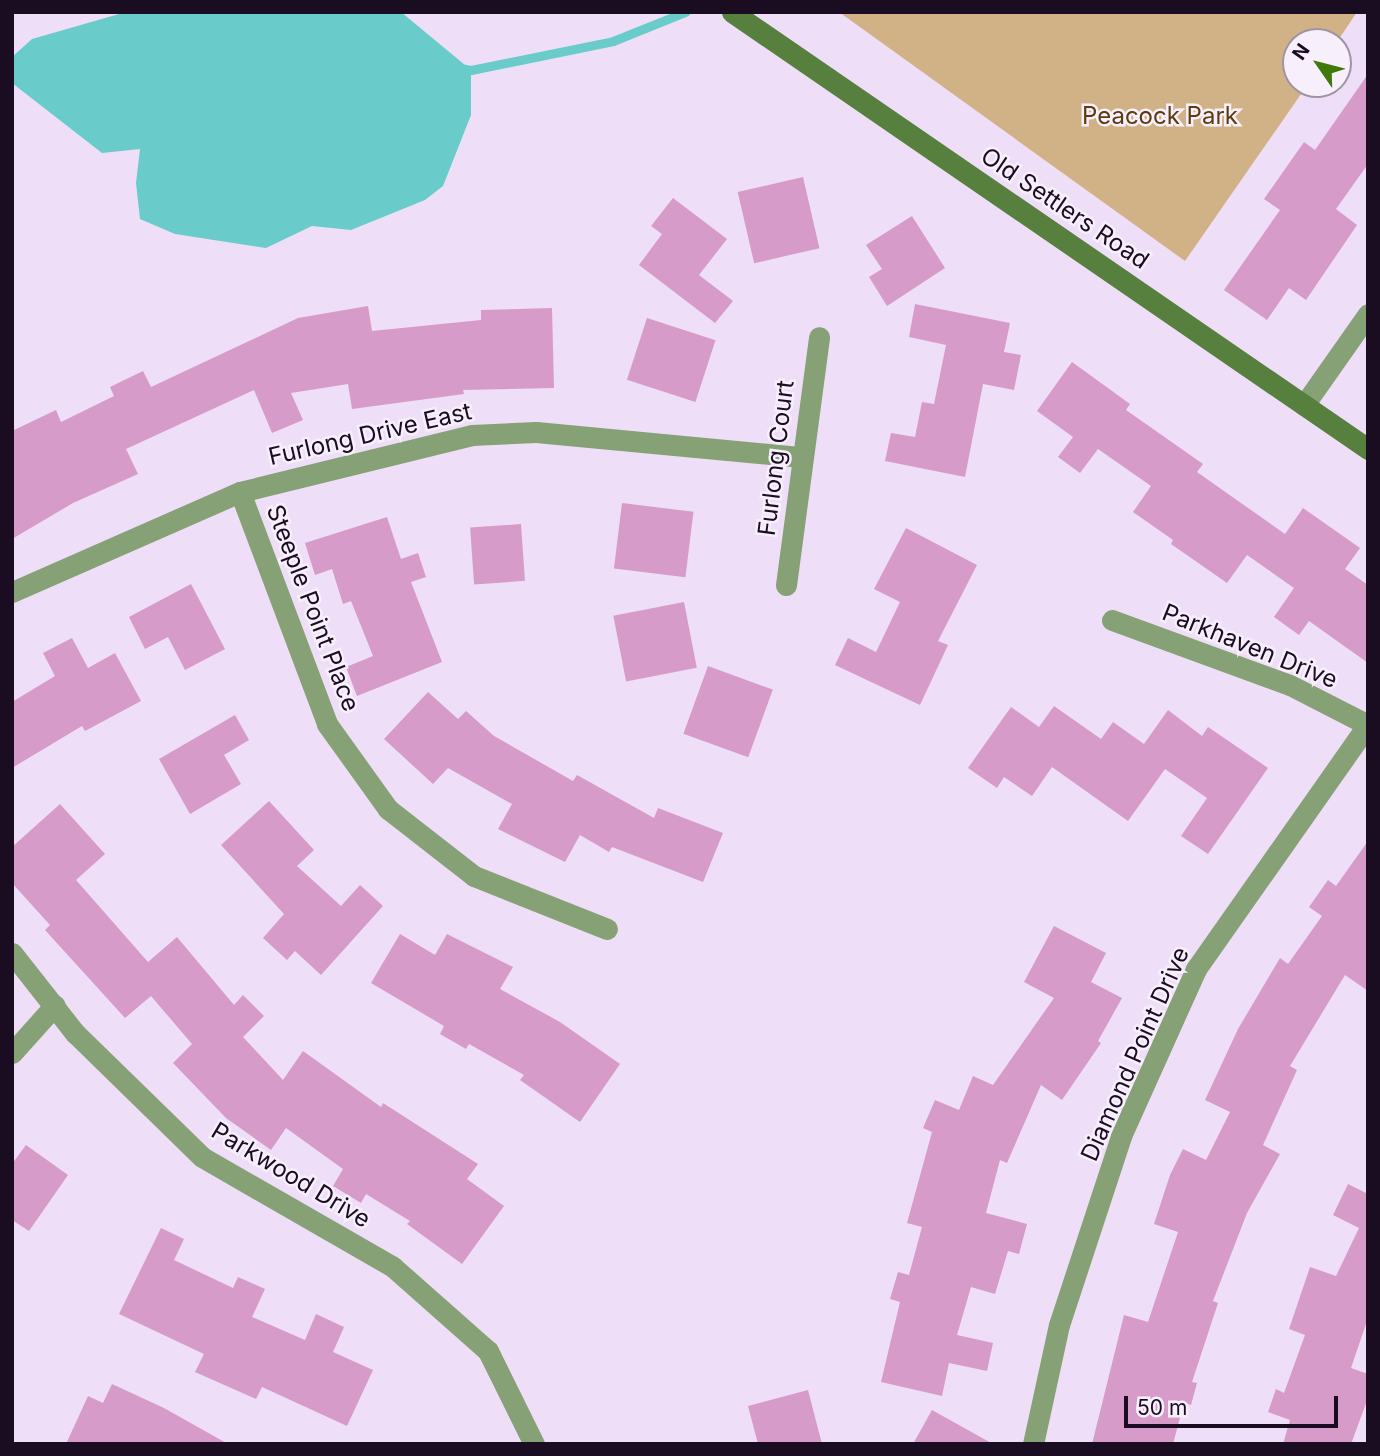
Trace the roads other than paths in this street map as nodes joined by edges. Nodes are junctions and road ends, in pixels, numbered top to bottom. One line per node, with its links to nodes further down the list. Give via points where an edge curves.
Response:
1 (732, 12): 4 (main road, Old Settlers Road)
2 (1368, 314): 4 (street)
3 (819, 337): 6 (street, Furlong Court)
4 (1304, 405): 5 (main road, Old Settlers Road)
5 (1368, 449)
6 (802, 457): 7 (street, Furlong Drive East, via 536,432 472,435); 8 (street, Furlong Court)
7 (240, 492): 9 (street, Furlong Drive East); 12 (street, Steeple Point Place, via 327,724 388,810 474,876)
8 (786, 585)
9 (12, 592)
10 (1112, 620): 11 (street, Parkhaven Drive, via 1290,685)
11 (1368, 724): 17 (street, Diamond Point Drive, via 1196,969 1121,1136 1059,1325)
12 (607, 929)
13 (12, 953): 14 (street, Parkwood Drive)
14 (55, 1005): 15 (street); 16 (street, Parkwood Drive, via 75,1033 202,1157 393,1266 488,1351)
15 (12, 1053)
16 (534, 1444)
17 (1033, 1444)

